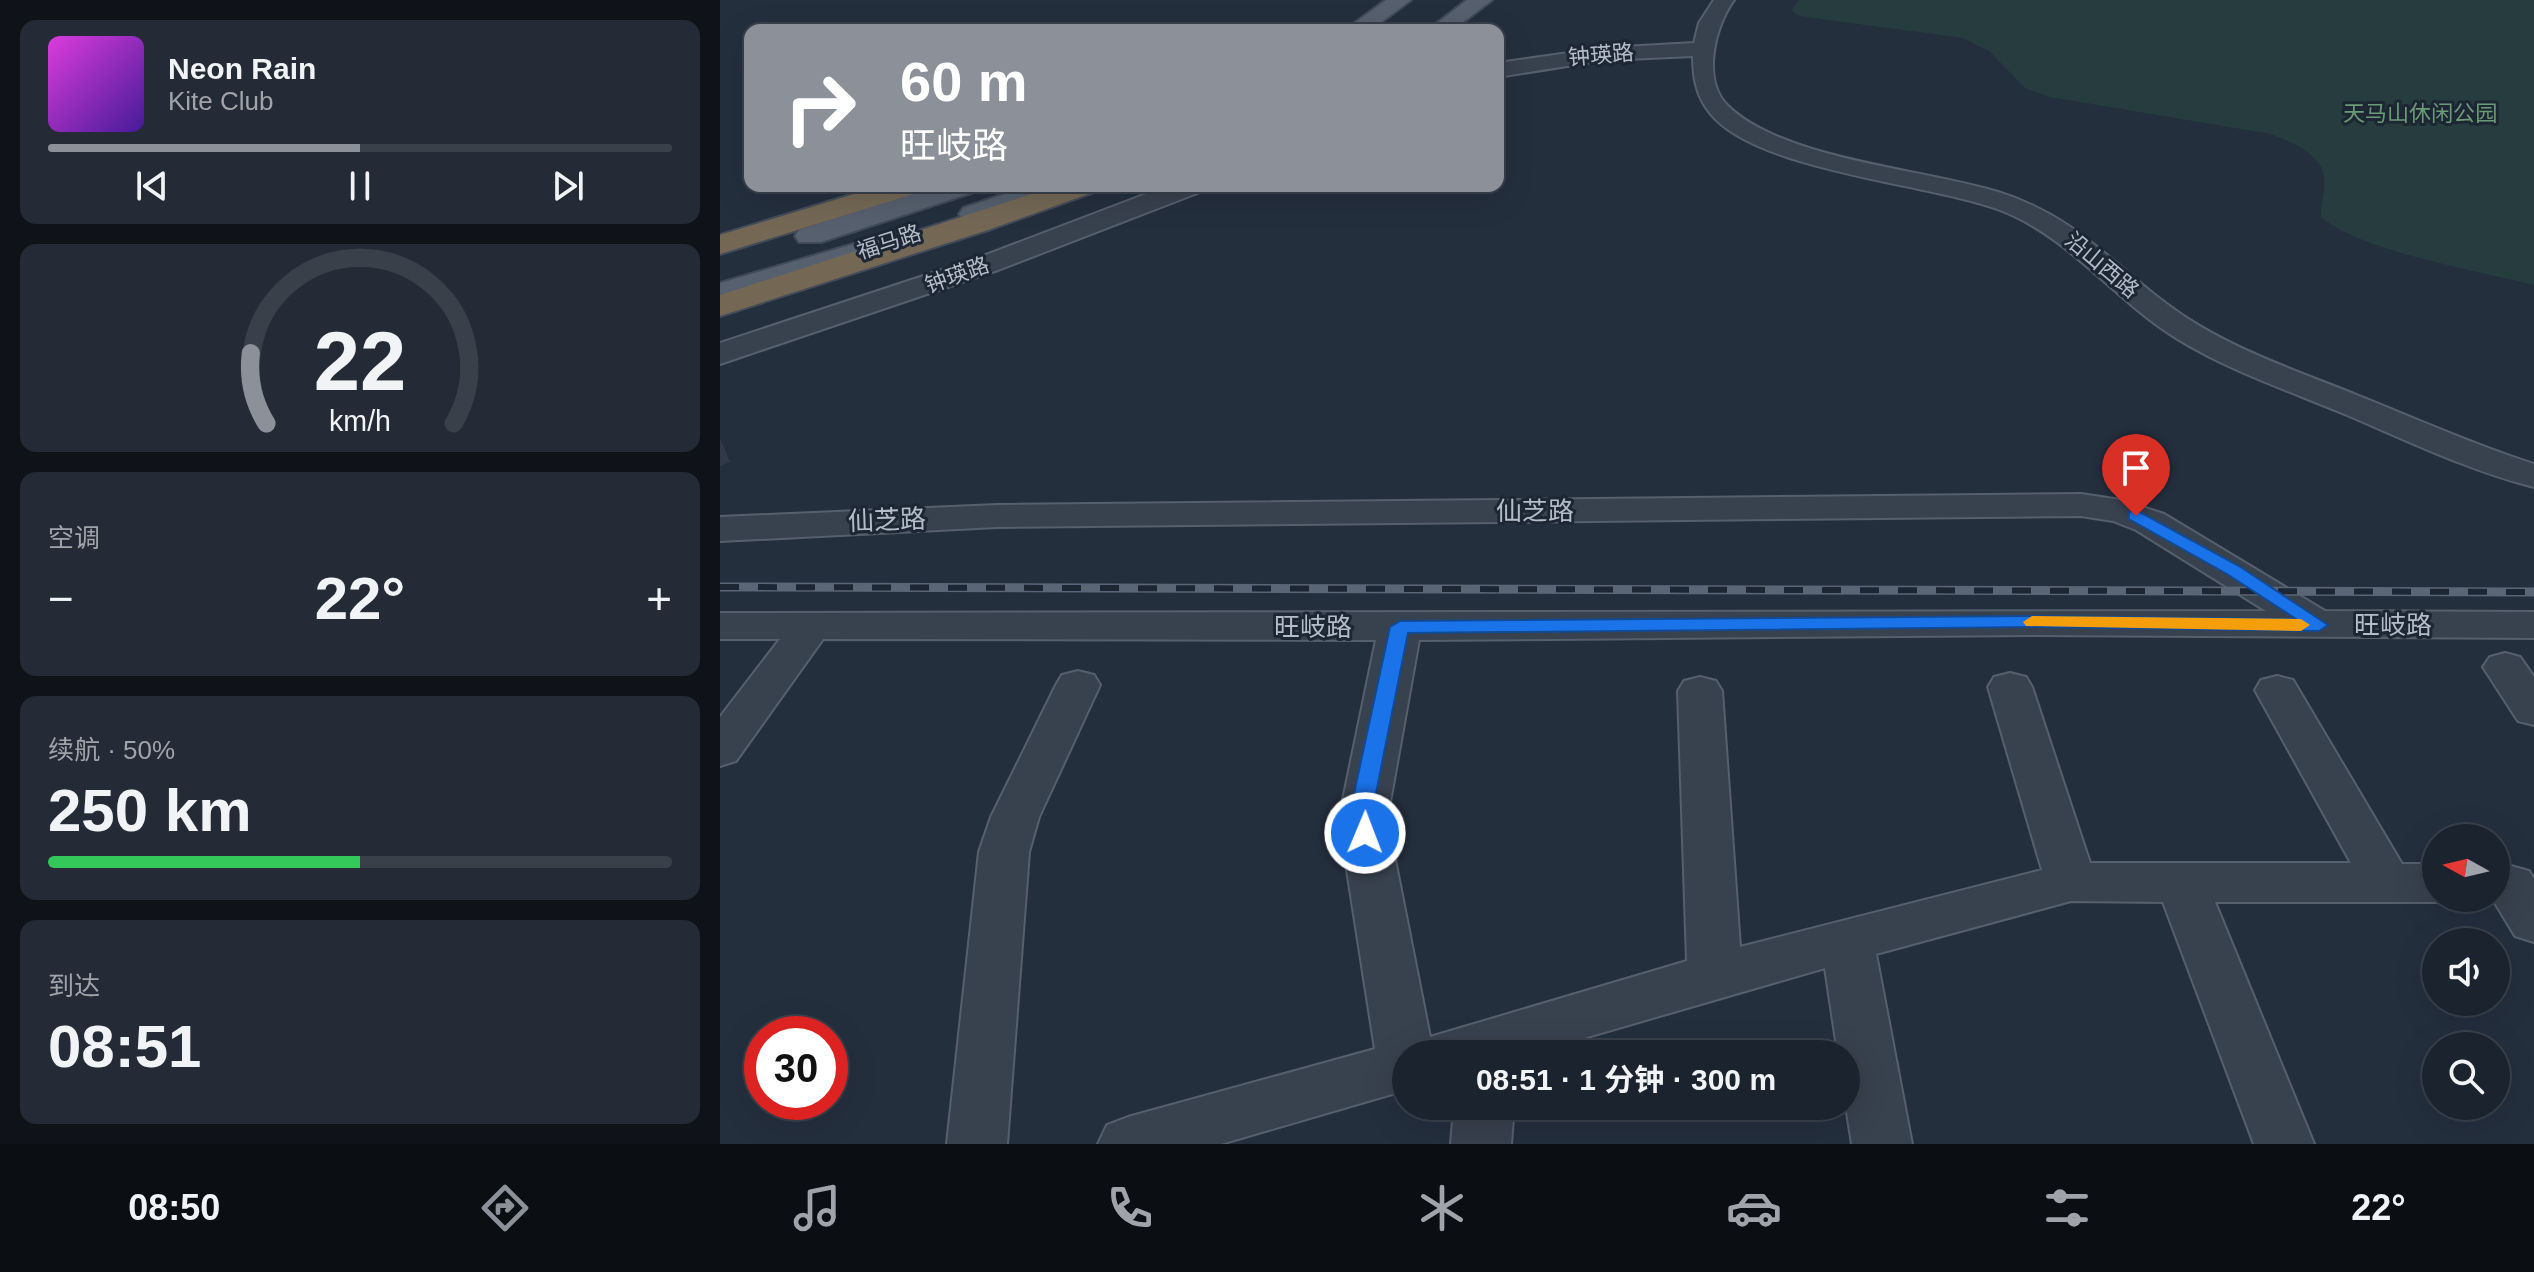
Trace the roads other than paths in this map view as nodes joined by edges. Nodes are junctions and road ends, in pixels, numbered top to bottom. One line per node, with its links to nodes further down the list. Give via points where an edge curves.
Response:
1 (1400, 0): 4 (main road)
2 (1481, 0): 5 (main road)
3 (1718, 6): 6 (street); 7 (street, via 1655,38)
4 (1365, 24)
5 (1447, 24)
6 (1706, 49): 7 (street, 钟瑛路); 9 (street)
7 (1579, 57): 8 (street, 钟瑛路); 9 (street, 沿山西路, via 1659,63 1685,72)
8 (1504, 69)
9 (1706, 90): 20 (street, 沿山西路, via 1720,112 1756,134 1978,194 2029,213 2076,241 2167,318 2217,348)
10 (891, 192): 15 (highway)
11 (945, 192): 16 (main road, 福马路)
12 (1038, 192): 17 (main road, 福马路)
13 (1067, 192): 18 (highway)
14 (1175, 192): 19 (street, 钟瑛路, via 988,264)
15 (720, 244)
16 (720, 265)
17 (720, 293)
18 (720, 306)
19 (720, 354)
20 (2534, 476)
21 (720, 529): 23 (street, 仙芝路, via 997,516 2081,505 2150,522)
22 (812, 625): 25 (street, 旺岐路); 26 (street, 旺岐路); 33 (street)
23 (2319, 625): 24 (street, 旺岐路); 26 (street, 旺岐路)
24 (2534, 625)
25 (720, 626)
26 (1400, 627): 39 (street, via 1363,819)
27 (2505, 667): 32 (street)
28 (1078, 685): 43 (street, via 1015,817 1004,852)
29 (2010, 687): 34 (street)
30 (2277, 690): 35 (street)
31 (1700, 691): 38 (street)
32 (2534, 710)
33 (720, 750)
34 (2071, 882): 36 (street); 37 (street)
35 (2411, 882): 36 (street)
36 (2182, 884): 47 (street)
37 (1847, 940): 38 (street); 46 (street)
38 (1715, 975): 40 (street)
39 (1402, 1040)
40 (1511, 1040)
41 (1392, 1068): 44 (street)
42 (1483, 1120): 45 (street)
43 (977, 1144)
44 (1128, 1144)
45 (1481, 1144)
46 (1882, 1144)
47 (2284, 1144)

